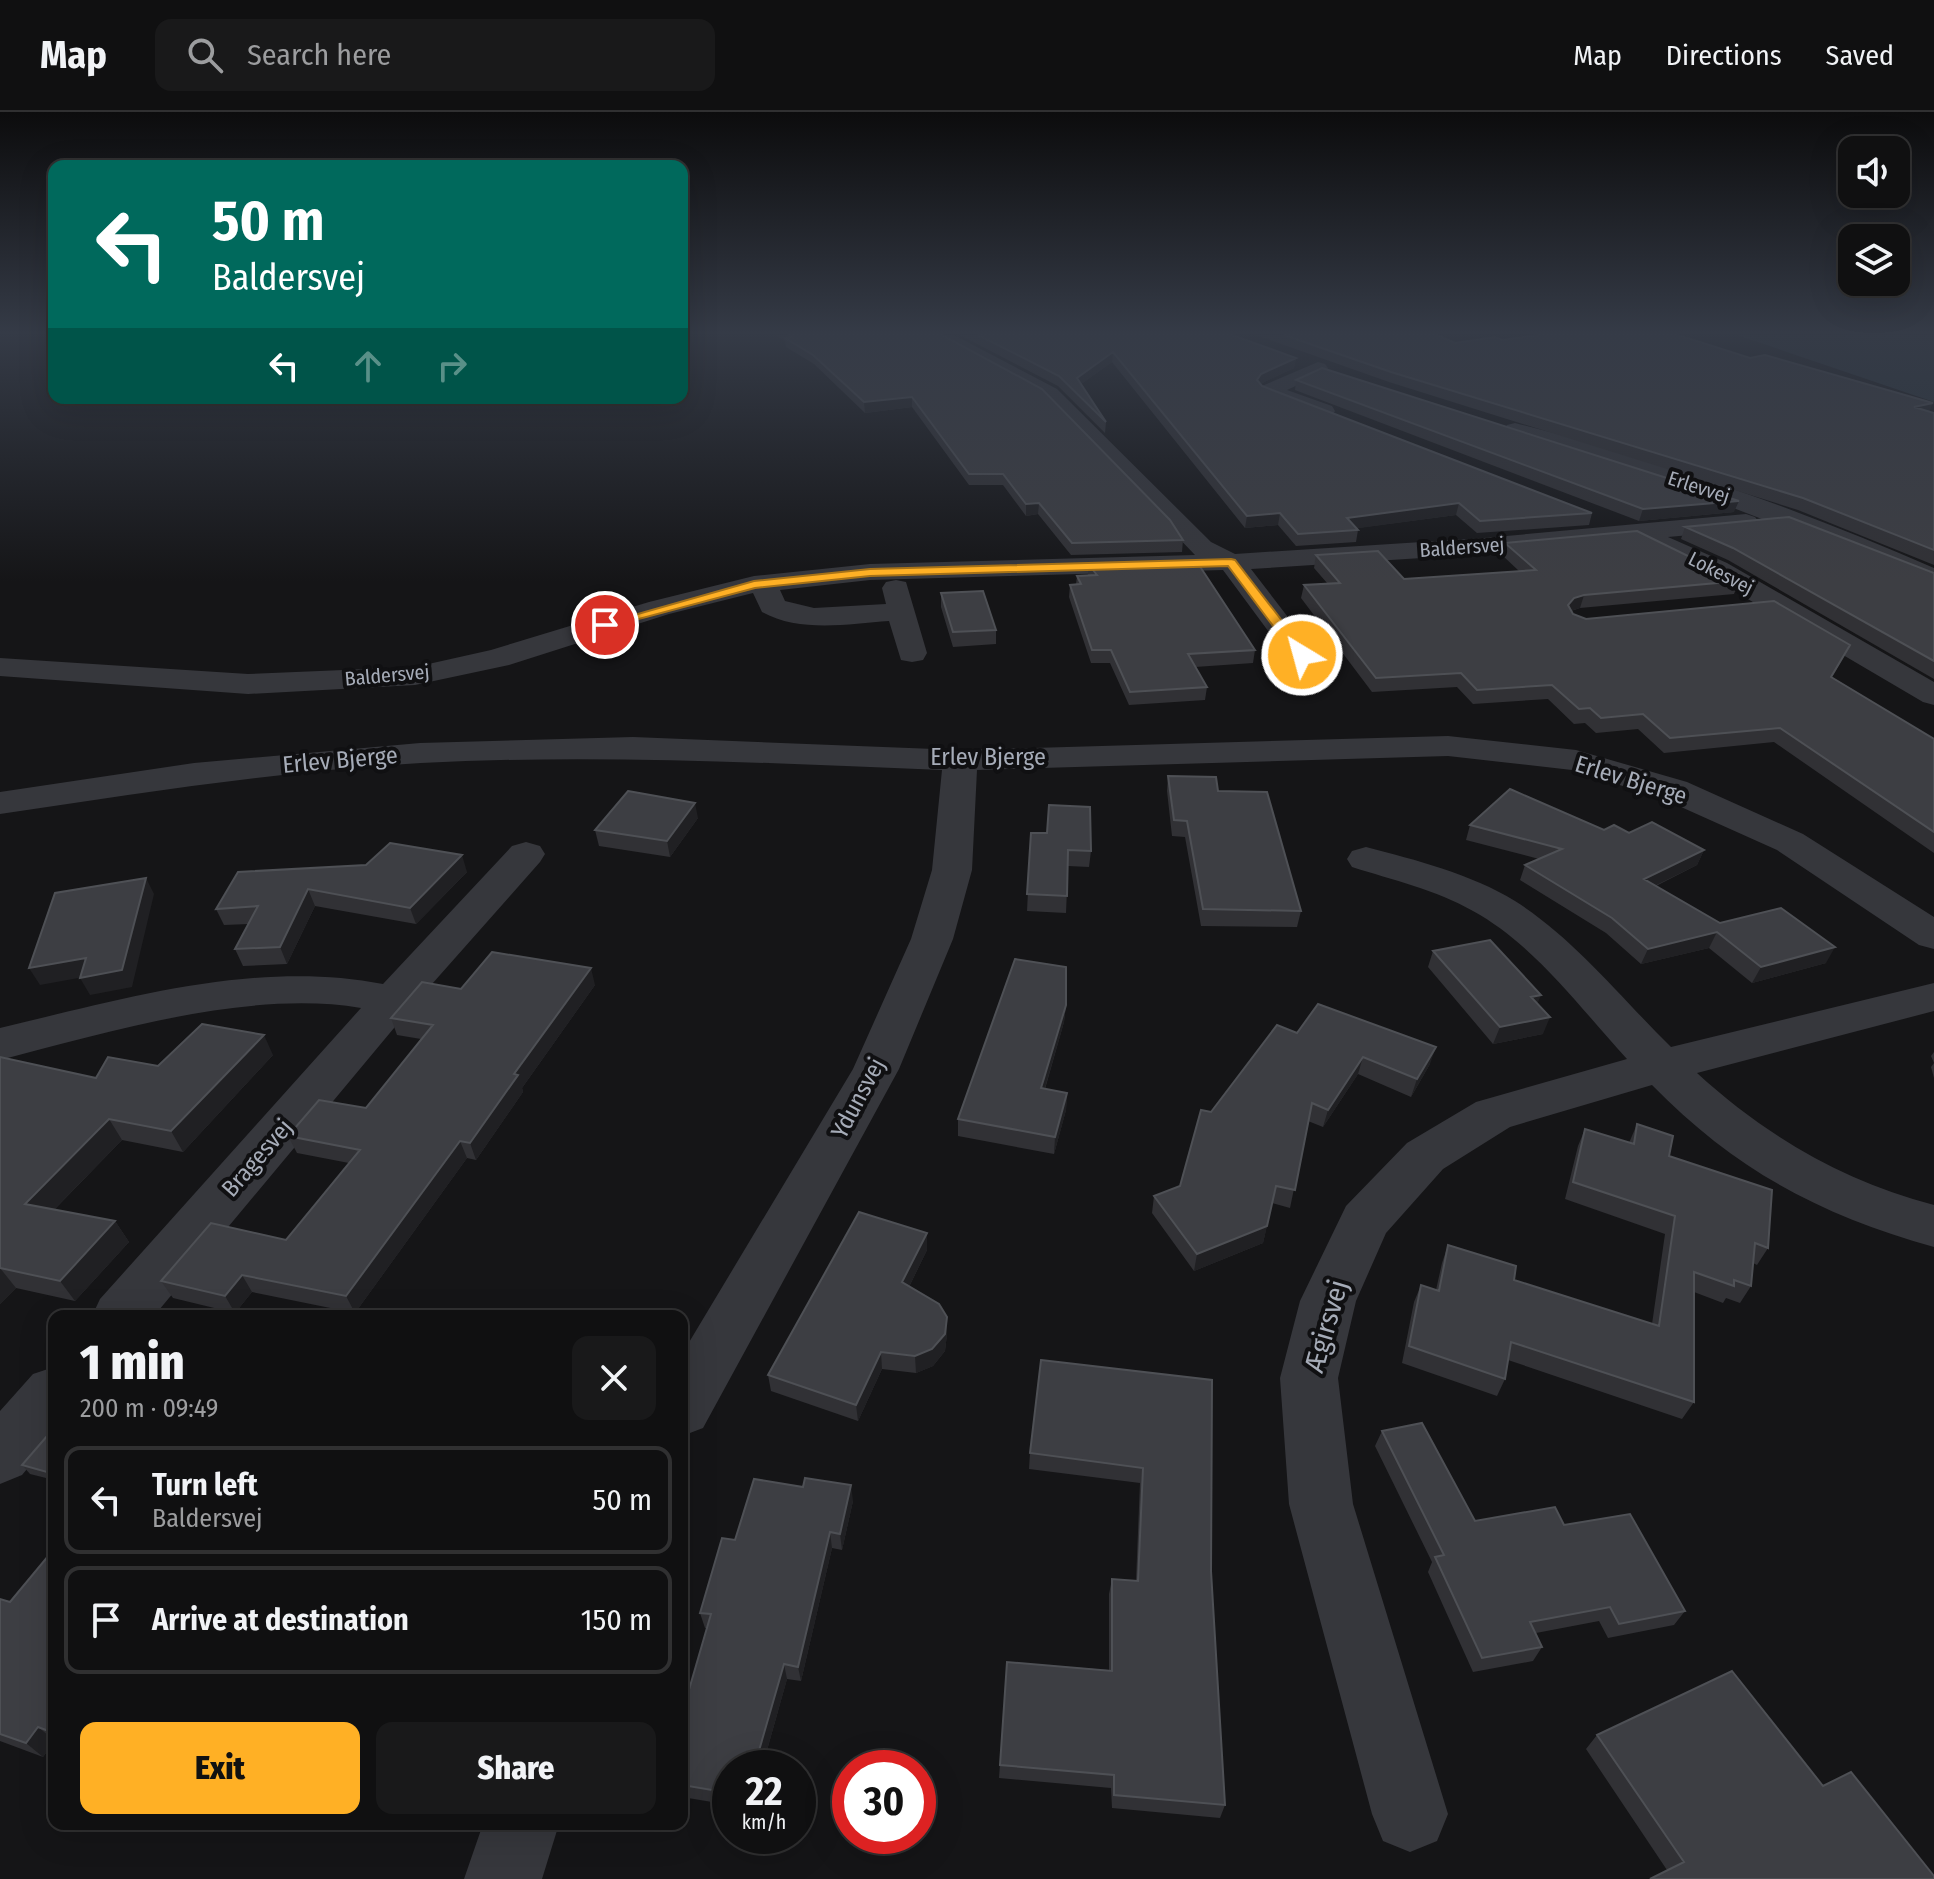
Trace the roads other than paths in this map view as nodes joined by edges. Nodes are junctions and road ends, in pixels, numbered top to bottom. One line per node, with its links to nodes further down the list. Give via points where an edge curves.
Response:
1 (1074, 417): 6 (street, via 1202,548)
2 (1493, 423): 4 (street, Erlevvej)
3 (1578, 509): 5 (street, Lokesvej)
4 (1788, 518): 5 (street, Baldersvej); 7 (street, Erlevvej)
5 (1637, 532): 6 (street, Baldersvej); 9 (street, Lokesvej)
6 (1231, 562): 8 (street, Baldersvej, via 870,572); 12 (street)
7 (1934, 578)
8 (759, 584): 11 (street, via 772,606 799,616 899,600); 13 (street, Baldersvej, via 659,608 498,658 415,676 248,684)
9 (1776, 602): 10 (street, Lokesvej); 14 (street, Lokesvej)
10 (1731, 606)
11 (912, 653)
12 (1302, 655)
13 (0, 667)
14 (1934, 695)
15 (960, 760): 16 (street, Erlev Bjerge, via 633,747 420,753 194,774); 19 (street, Erlev Bjerge, via 1448,746 1576,760 1674,790 1790,842); 26 (street, Ydunsvej, via 952,870 932,939 876,1069)
16 (0, 803)
17 (526, 854): 21 (street, Bragesvej)
18 (1366, 859): 23 (street, via 1454,888 1500,910 1536,937)
19 (1934, 936)
20 (1934, 997): 23 (street, Ægirsvej)
21 (393, 1000): 22 (street, via 342,991 278,991 163,1005); 25 (street, Bragesvej)
22 (0, 1044)
23 (1661, 1066): 24 (street, via 1745,1140 1805,1179 1887,1214); 29 (street, Ægirsvej, via 1493,1114 1425,1156 1365,1221 1328,1301 1309,1378 1321,1504)
24 (1934, 1226)
25 (125, 1310)
26 (688, 1398)
27 (48, 1400): 28 (street)
28 (0, 1455)
29 (1410, 1814)
30 (519, 1830): 31 (street)
31 (503, 1879)

